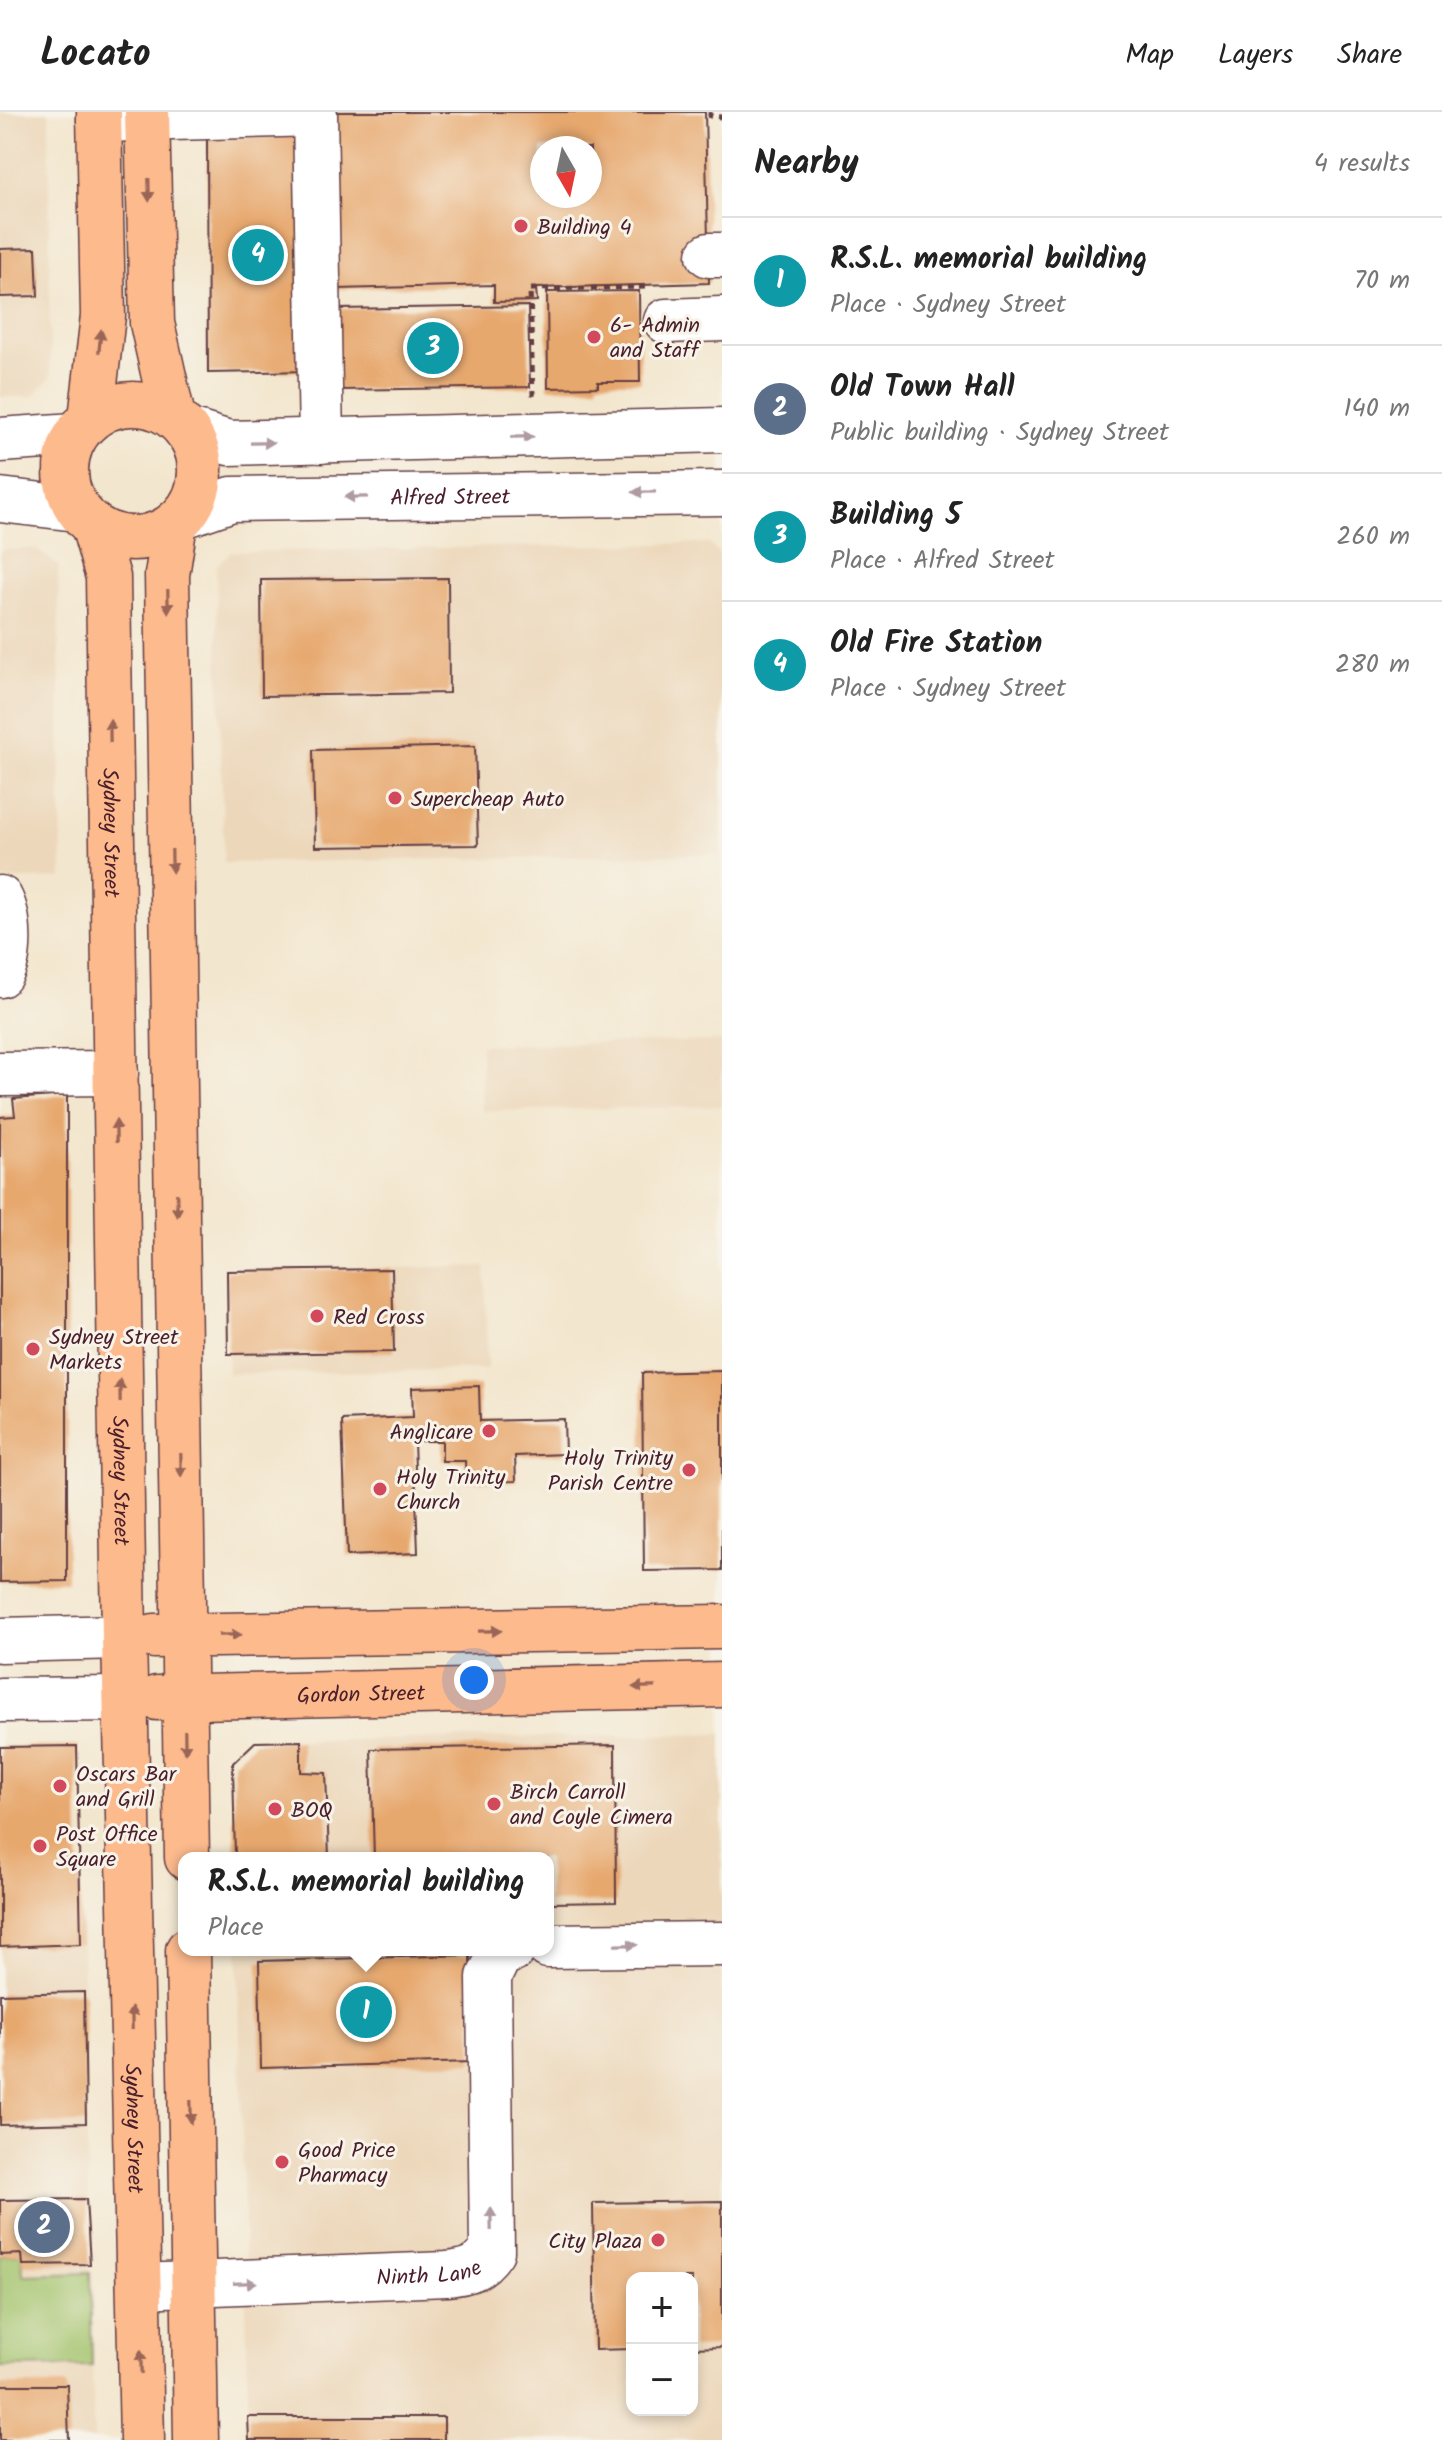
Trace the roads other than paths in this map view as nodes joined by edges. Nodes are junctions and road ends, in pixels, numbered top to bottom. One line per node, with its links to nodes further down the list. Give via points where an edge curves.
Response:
1 (99, 116): 2 (street); 6 (main road, one-way to 1, via 103,316)
2 (148, 116): 5 (main road, one-way to 5, via 152,323); 9 (street, via 315,114)
3 (664, 304): 4 (street)
4 (722, 319)
5 (179, 424): 6 (main road, via 149,406 123,404); 9 (street, one-way to 9, via 229,443); 13 (main road, via 199,460 200,480)
6 (83, 427): 8 (street); 12 (main road, via 67,453 65,473)
7 (722, 430): 9 (street, one-way to 7)
8 (0, 440)
9 (321, 441)
10 (722, 493): 13 (street, Alfred Street, one-way to 13, via 232,499)
11 (0, 500): 12 (street)
12 (85, 517): 13 (main road, via 112,535 134,538 156,534); 16 (main road, Sydney Street, one-way to 12, via 108,577)
13 (179, 519): 19 (main road, one-way to 19, via 167,575)
14 (0, 898): 15 (street, via 6,908 7,965)
15 (0, 975)
16 (116, 1073): 17 (street); 20 (main road, Sydney Street, one-way to 16)
17 (0, 1074)
18 (722, 1627): 19 (main road, one-way to 18)
19 (184, 1636): 20 (main road); 23 (main road)
20 (124, 1637): 21 (street); 24 (main road, Sydney Street)
21 (0, 1640)
22 (722, 1685): 23 (main road, Gordon Street, one-way to 23)
23 (184, 1697): 24 (main road, Gordon Street); 26 (main road, one-way to 26)
24 (125, 1699): 25 (street, Gordon Street); 32 (main road, Sydney Street, one-way to 24)
25 (0, 1700)
26 (187, 1852)
27 (722, 1944): 28 (street, one-way to 27)
28 (554, 1946)
29 (188, 1956): 31 (main road, one-way to 31)
30 (499, 1956): 31 (street, Ninth Lane, one-way to 30, via 447,2274 483,2264 492,2251 489,1977)
31 (193, 2285): 32 (street, Ninth Lane); 34 (main road)
32 (139, 2286): 33 (main road, Sydney Street, one-way to 32)
33 (142, 2440)
34 (196, 2440)

